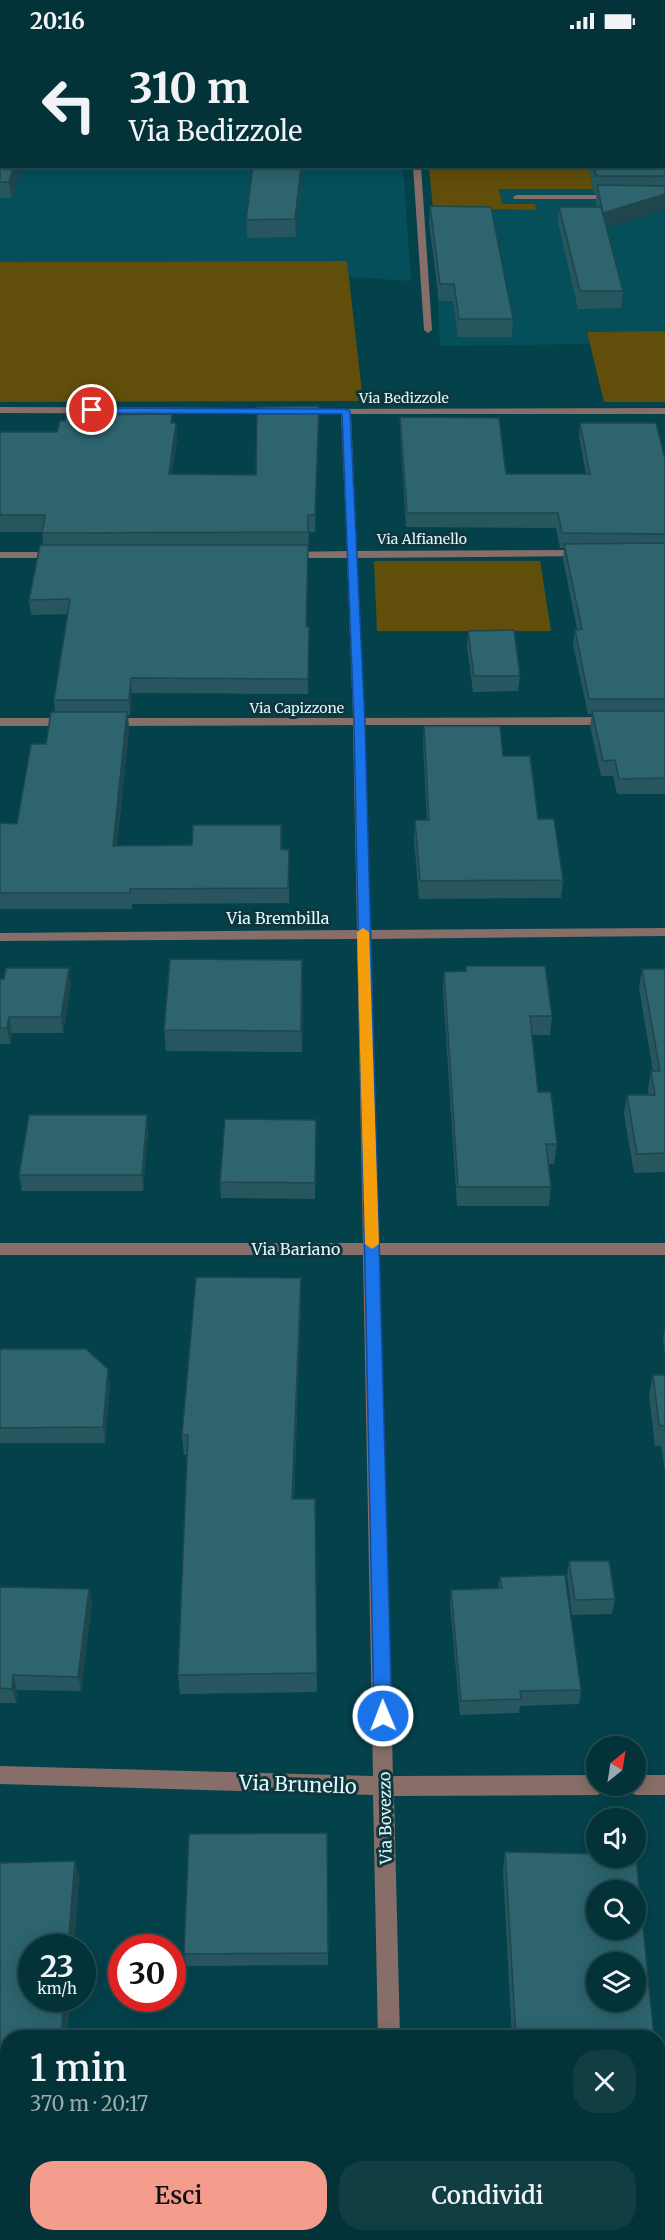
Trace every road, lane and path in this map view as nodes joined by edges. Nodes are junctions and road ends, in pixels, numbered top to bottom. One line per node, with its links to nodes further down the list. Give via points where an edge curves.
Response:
1 (417, 168): 4 (street)
2 (517, 197): 3 (street)
3 (631, 198)
4 (428, 330)
5 (0, 410): 6 (street, Via Bedizzole)
6 (346, 411): 7 (street, Via Bedizzole); 12 (street, Via Bovezzo)
7 (665, 411)
8 (593, 553): 12 (street, Via Alfianello)
9 (0, 555): 10 (street)
10 (71, 555)
11 (271, 555): 12 (street, Via Alfianello)
12 (353, 555): 15 (street, Via Bovezzo)
13 (618, 721): 15 (street, Via Capizzone)
14 (0, 722): 15 (street, Via Capizzone)
15 (359, 723): 17 (street, Via Bovezzo)
16 (665, 932): 17 (street, Via Brembilla)
17 (363, 934): 18 (street, Via Brembilla); 20 (street, Via Bovezzo)
18 (0, 937)
19 (0, 1249): 20 (street, Via Bariano)
20 (372, 1249): 21 (street, Via Bariano); 26 (street, Via Bovezzo)
21 (665, 1249)
22 (0, 1775): 26 (street, Via Brunello)
23 (586, 1785): 26 (street, Via Brunello)
24 (646, 1785): 25 (street)
25 (665, 1785)
26 (385, 1786): 27 (street, Via Bovezzo)
27 (389, 2030)

